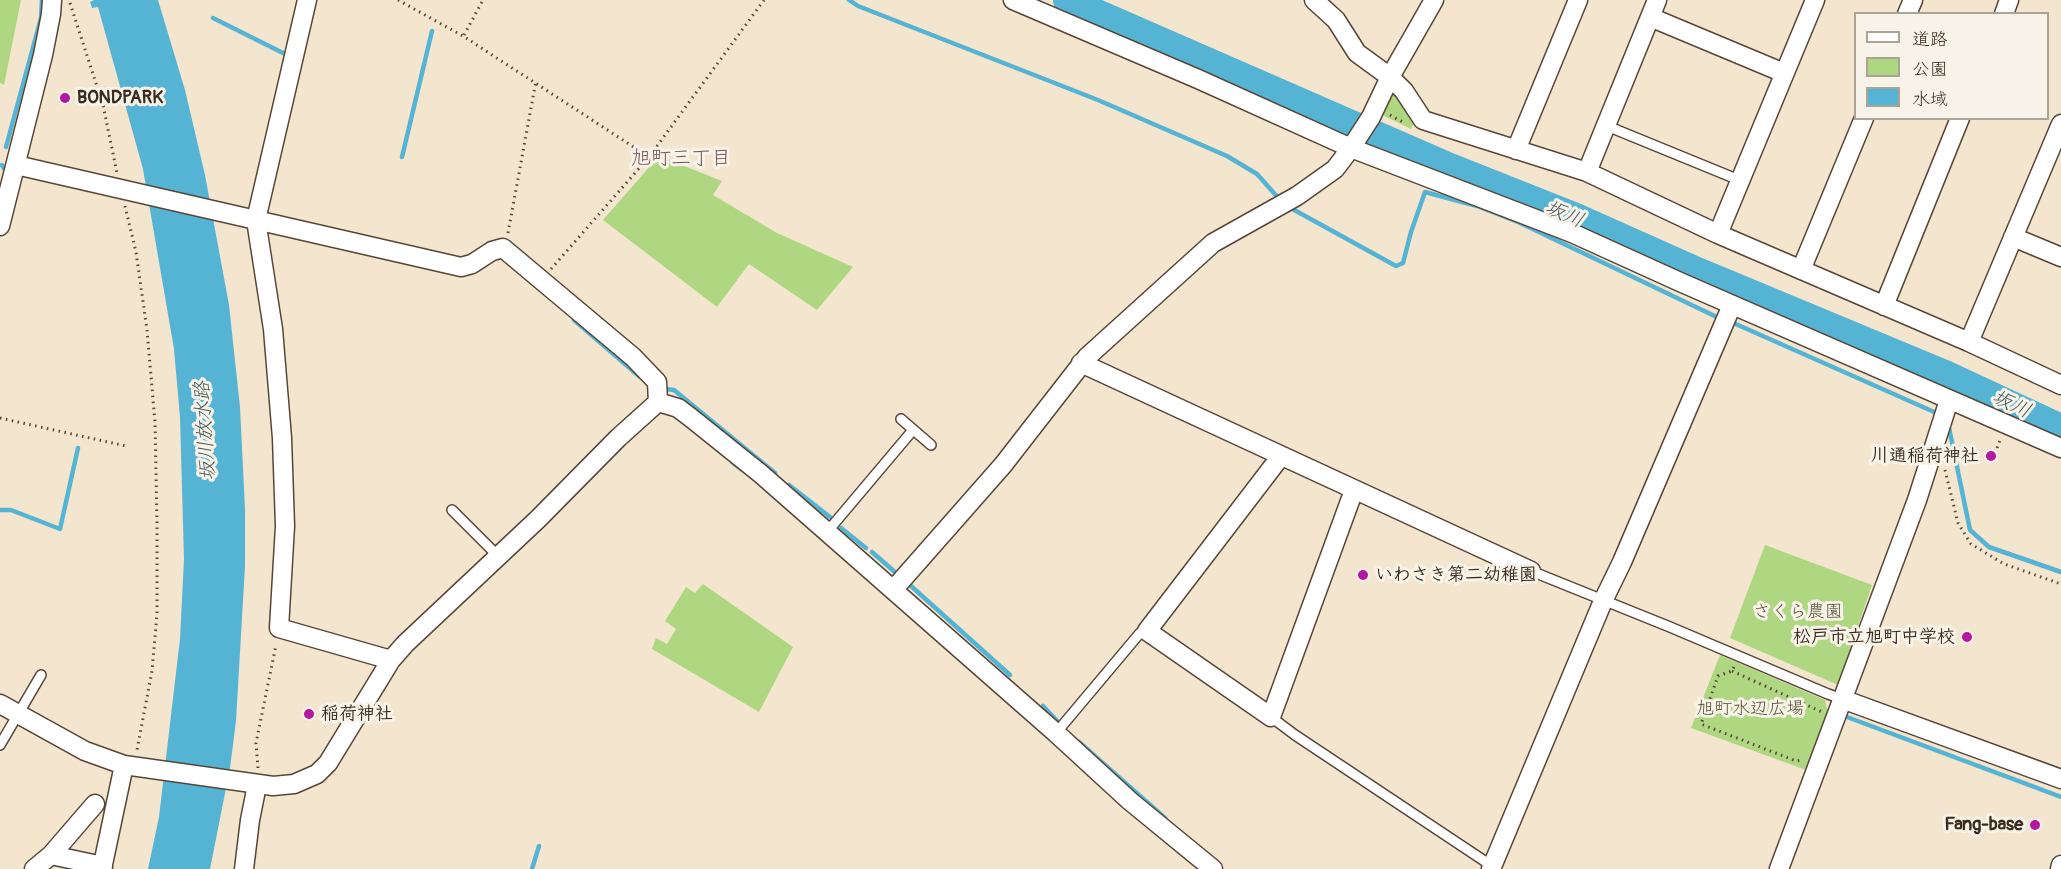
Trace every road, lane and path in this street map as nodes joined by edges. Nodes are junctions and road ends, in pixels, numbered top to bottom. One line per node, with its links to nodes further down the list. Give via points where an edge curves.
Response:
1 (52, 0): 25 (street, via 43,56)
2 (68, 0): 28 (path, via 103,105)
3 (307, 0): 29 (street)
4 (398, 0): 14 (path)
5 (483, 0): 14 (path)
6 (764, 0): 24 (path)
7 (1013, 0): 22 (street)
8 (1314, 0): 16 (street, via 1336,20 1357,53)
9 (1434, 0): 16 (street)
10 (1578, 0): 23 (street)
11 (1657, 0): 13 (street)
12 (1815, 0): 15 (street)
13 (1650, 17): 15 (street); 20 (street)
14 (464, 36): 17 (path)
15 (1784, 73): 27 (street)
16 (1390, 76): 22 (street); 23 (street, via 1423,120)
17 (536, 81): 24 (path); 33 (path)
18 (1863, 120): 35 (street)
19 (1959, 120): 37 (street)
20 (1607, 126): 26 (street); 27 (lane)
21 (2060, 130): 32 (street)
22 (1352, 147): 38 (street, via 1553,225); 40 (street, via 1335,169 1297,196 1213,243)
23 (1516, 150): 26 (street)
24 (649, 157): 36 (path)
25 (11, 160): 28 (street); 30 (street)
26 (1587, 172): 31 (street)
27 (1739, 180): 31 (street)
28 (122, 190): 29 (street); 74 (path, via 147,330 157,524 157,614 152,671)
29 (254, 220): 33 (street, via 461,267 492,251); 60 (street, via 279,385 285,526)
30 (0, 226)
31 (1718, 234): 35 (street)
32 (2013, 237): 34 (street); 39 (street)
33 (506, 250): 36 (street)
34 (2061, 257)
35 (1801, 270): 37 (street)
36 (542, 281): 42 (street, via 657,382)
37 (1884, 306): 39 (street)
38 (1729, 315): 43 (street); 59 (street)
39 (1969, 342): 41 (street)
40 (1081, 363): 50 (street); 58 (street, via 1003,465)
41 (2061, 385)
42 (658, 402): 54 (street, via 678,408 690,417); 55 (street)
43 (1945, 412): 49 (street); 66 (street, via 1917,500)
44 (0, 418): 48 (path)
45 (901, 419): 46 (lane)
46 (913, 430): 47 (lane); 54 (lane)
47 (932, 445)
48 (126, 446)
49 (2061, 448)
50 (1281, 456): 52 (street); 61 (street)
51 (1945, 468): 57 (path, via 1958,523 1971,544 2004,564)
52 (1354, 490): 56 (street); 70 (street)
53 (452, 510): 55 (lane)
54 (827, 532): 58 (street)
55 (498, 556): 63 (street)
56 (1531, 571): 59 (lane)
57 (2061, 584)
58 (893, 590): 71 (street)
59 (1603, 601): 62 (lane); 81 (street)
60 (279, 628): 63 (street); 76 (path, via 256,743 258,772)
61 (1147, 631): 70 (street); 71 (lane, via 1140,633)
62 (1738, 657): 64 (path); 66 (lane)
63 (391, 660): 76 (street, via 328,763 317,774 294,784)
64 (1732, 671): 69 (path); 73 (path, via 1718,675 1701,723 1796,761)
65 (41, 675): 68 (lane)
66 (1842, 699): 75 (street); 84 (street)
67 (0, 704): 68 (street)
68 (17, 713): 72 (lane); 74 (street, via 85,751)
69 (1824, 713)
70 (1271, 717): 81 (lane)
71 (1056, 733): 80 (street)
72 (0, 745)
73 (1805, 760)
74 (131, 766): 76 (street); 79 (street)
75 (2061, 779)
76 (253, 785): 83 (street)
77 (95, 804): 78 (street)
78 (51, 855): 79 (street); 82 (street)
79 (103, 867)
80 (1207, 867)
81 (1492, 868)
82 (34, 869)
83 (244, 869)
84 (1779, 869)

